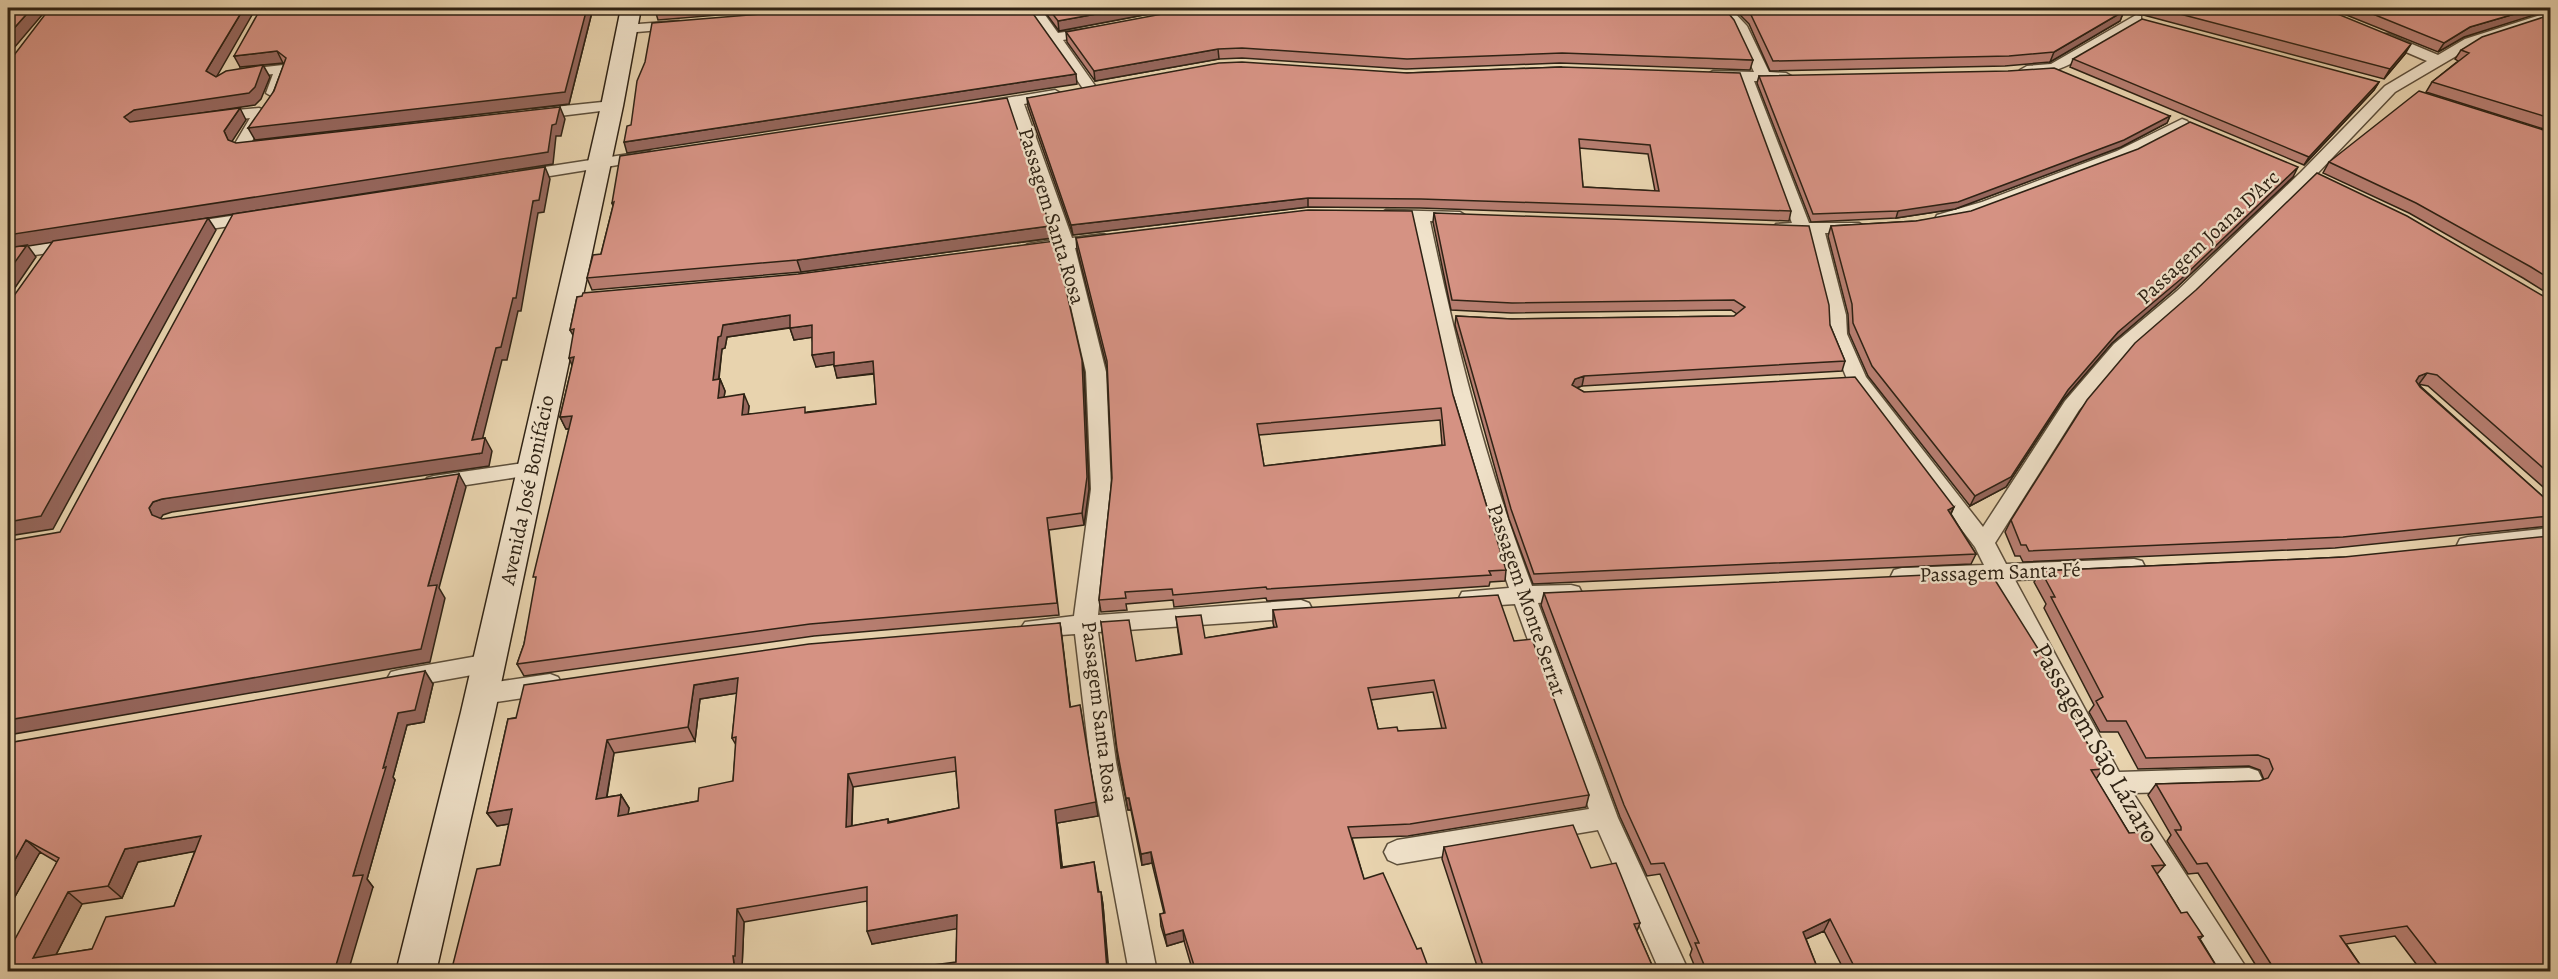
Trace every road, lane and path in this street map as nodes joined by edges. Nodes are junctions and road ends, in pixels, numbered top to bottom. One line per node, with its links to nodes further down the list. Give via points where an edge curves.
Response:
1 (1034, 8): 9 (street)
2 (1723, 8): 16 (street, via 1740,26)
3 (2116, 13): 12 (street, via 2141,21)
4 (2550, 16): 11 (street, Passagem Joana D’Arc, via 2470,42)
5 (628, 18): 6 (street); 22 (main road, Avenida José Bonifácio)
6 (693, 24)
7 (1109, 27): 9 (street)
8 (2369, 31): 11 (street)
9 (1054, 38): 21 (street, via 1094,86)
10 (234, 58): 24 (street, via 224,76 283,69 270,101)
11 (2437, 60): 19 (street, Passagem Joana D’Arc)
12 (2054, 68): 13 (street); 18 (street)
13 (2014, 71)
14 (1702, 74): 15 (street)
15 (1746, 77): 16 (street); 43 (street)
16 (1764, 77): 17 (street)
17 (1805, 78)
18 (2075, 78)
19 (2384, 87): 20 (street); 32 (street, Passagem Joana D’Arc)
20 (2412, 95)
21 (1016, 102): 23 (street); 48 (street, Passagem Santa Rosa)
22 (612, 106): 25 (street); 30 (main road, Avenida José Bonifácio)
23 (970, 109)
24 (259, 113): 27 (street); 28 (street, via 241,147)
25 (519, 116)
26 (2163, 116): 40 (street, via 2187,126 2130,153 1994,204)
27 (196, 120)
28 (287, 142)
29 (669, 153): 30 (street)
30 (599, 163): 33 (street); 57 (main road, Avenida José Bonifácio, via 580,298)
31 (2286, 166): 32 (street)
32 (2307, 175): 34 (street); 60 (street, Passagem Joana D’Arc, via 2183,295 2121,348 2072,406)
33 (507, 178)
34 (2327, 183)
35 (278, 214): 39 (street)
36 (1368, 215): 37 (street)
37 (1420, 215): 38 (street); 53 (street, Passagem Monte Serrat)
38 (1479, 217)
39 (232, 221): 44 (street); 47 (street)
40 (1931, 221)
41 (1876, 226): 43 (street)
42 (1768, 227): 43 (street)
43 (1809, 228): 55 (street, via 1837,315 1838,334)
44 (173, 230)
45 (1122, 236): 48 (street)
46 (90, 242): 49 (street)
47 (220, 243)
48 (1065, 244): 50 (street); 69 (street, Passagem Santa Rosa, via 1096,372 1101,489)
49 (55, 247): 51 (street); 52 (street)
50 (1009, 251)
51 (8, 254)
52 (41, 266)
53 (1441, 317): 54 (street); 66 (street, Passagem Monte Serrat, via 1496,520)
54 (1464, 318)
55 (1857, 379): 56 (street); 60 (street)
56 (1833, 380)
57 (531, 469): 58 (street); 71 (main road, Avenida José Bonifácio)
58 (409, 487)
59 (2550, 536): 61 (street)
60 (1984, 543): 63 (street)
61 (2448, 548)
62 (2153, 567): 63 (street, Passagem Santa Fé)
63 (2001, 572): 64 (street, Passagem Santa Fé); 76 (street, Passagem São Lázaro)
64 (1881, 577)
65 (1595, 591): 66 (street)
66 (1523, 595): 67 (street); 77 (street, Passagem Monte Serrat)
67 (1453, 599)
68 (1324, 607): 69 (street)
69 (1085, 624): 70 (street); 80 (street, Passagem Santa Rosa, via 1104,762)
70 (1014, 630)
71 (489, 663): 73 (street); 74 (main road, Avenida José Bonifácio)
72 (577, 680): 74 (street)
73 (373, 683)
74 (482, 694): 79 (main road, Avenida José Bonifácio)
75 (2249, 779): 76 (street)
76 (2112, 783): 82 (street, Passagem São Lázaro)
77 (1605, 818): 78 (street); 81 (street, Passagem Monte Serrat)
78 (1397, 852)
79 (416, 972)
80 (1143, 972)
81 (1675, 972)
82 (2235, 972)

